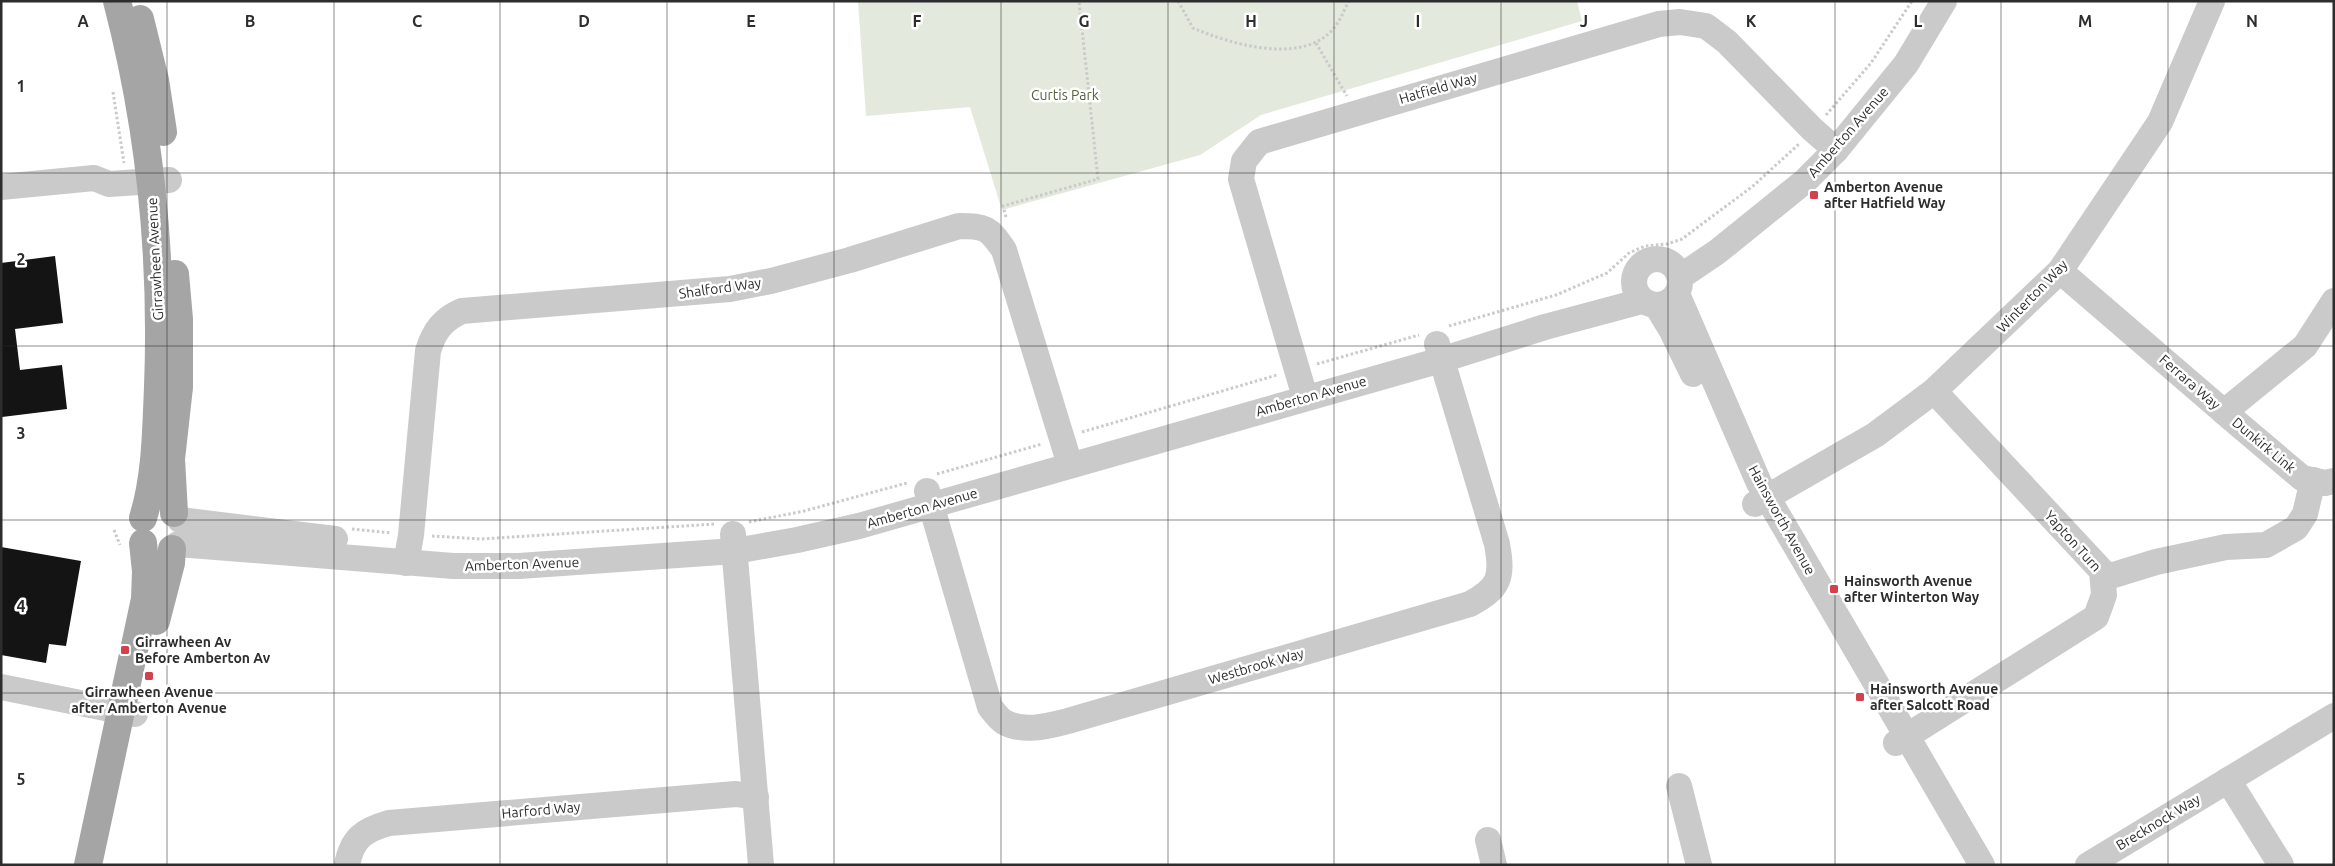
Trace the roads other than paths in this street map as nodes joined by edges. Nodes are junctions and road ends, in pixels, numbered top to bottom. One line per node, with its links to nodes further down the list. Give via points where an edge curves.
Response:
1 (117, 1): 7 (main road, Girrawheen Avenue)
2 (135, 1): 7 (main road, Girrawheen Avenue, via 155,80)
3 (1926, 1): 6 (street, Amberton Avenue, via 1886,66)
4 (1944, 1): 6 (street, Amberton Avenue, via 1906,64)
5 (2212, 1): 9 (street, Winterton Way, via 2160,122)
6 (1824, 139): 10 (street, Amberton Avenue, via 1805,181 1718,252); 13 (street, Hatfield Way, via 1727,42 1706,26 1680,22 1659,24 1259,142 1244,161 1241,179)
7 (152, 171): 8 (street, via 109,184 94,178); 20 (main road, Girrawheen Avenue, via 159,272 159,354 154,467); 21 (main road, Girrawheen Avenue, via 179,319 179,387 171,459)
8 (1, 188)
9 (2060, 271): 14 (street, Winterton Way); 15 (street, Ferrara Way)
10 (1660, 288): 12 (street, Amberton Avenue); 19 (street, Hainsworth Avenue, via 1672,331)
11 (2334, 301): 15 (street, Ferrara Way, via 2305,346)
12 (1437, 341): 13 (street, Amberton Avenue); 18 (street, Westbrook Way, via 1497,544 1500,561 1498,579 1489,594 1460,607 1068,721 1042,728 1024,728 1003,722 990,708)
13 (1301, 383): 16 (street, Amberton Avenue)
14 (1934, 390): 19 (street, Winterton Way, via 1875,435); 24 (street, Yapton Turn, via 2102,571)
15 (2224, 412): 17 (street, Dunkirk Link, via 2302,478)
16 (1066, 451): 18 (street, Amberton Avenue); 23 (street, Shalford Way, via 1004,250 992,232 974,226 959,226 850,260 730,289 462,311 450,316 432,337 428,351)
17 (2323, 481): 24 (street, via 2296,528 2266,544 2226,547 2156,562)
18 (925, 488): 22 (street, Amberton Avenue, via 802,523)
19 (1761, 501): 28 (street, Hainsworth Avenue, via 1799,585)
20 (143, 531): 21 (main road, via 156,552); 21 (main road, via 148,513 161,509); 26 (main road, Girrawheen Avenue, via 145,599)
21 (176, 531): 23 (street, Amberton Avenue, via 306,536); 26 (main road, Girrawheen Avenue, via 171,563)
22 (734, 532): 23 (street, Amberton Avenue, via 640,542 484,550); 31 (street)
23 (409, 548)
24 (2104, 578): 28 (street, Yapton Turn, via 2104,595 2096,617)
25 (1, 687): 26 (street)
26 (128, 712): 32 (main road, Girrawheen Avenue); 33 (main road, Girrawheen Avenue)
27 (2334, 716): 29 (street, Brecknock Way)
28 (1902, 740): 37 (street, Hainsworth Avenue); 38 (street, Hainsworth Avenue)
29 (2228, 780): 39 (street, Brecknock Way); 40 (street)
30 (1679, 786): 36 (street)
31 (756, 797): 34 (street, Harford Way, via 736,794 706,796 389,823 369,829 356,841); 35 (street)
32 (88, 865)
33 (103, 865)
34 (347, 865)
35 (761, 865)
36 (1699, 865)
37 (1968, 865)
38 (1982, 865)
39 (2088, 865)
40 (2281, 865)

